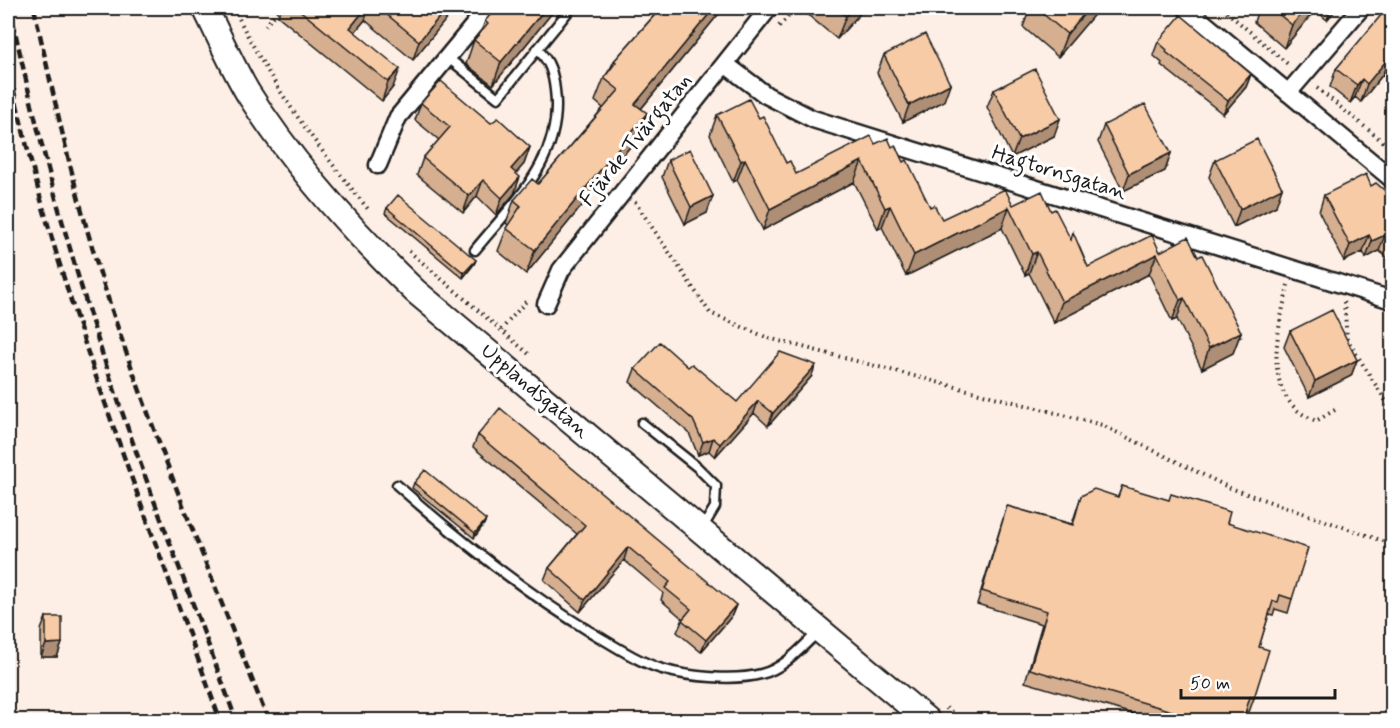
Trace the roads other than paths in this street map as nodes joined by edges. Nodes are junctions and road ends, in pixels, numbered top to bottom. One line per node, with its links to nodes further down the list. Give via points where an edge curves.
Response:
1 (204, 8): 18 (main road, Upplandsgatan, via 248,92 308,178 365,244 415,291)
2 (488, 8): 8 (street)
3 (571, 8): 7 (lane)
4 (769, 8): 9 (street, Fjärde Tvärgatan)
5 (1186, 8): 10 (street)
6 (1361, 8): 10 (street)
7 (537, 49): 8 (lane, via 498,98); 13 (lane, via 548,58 553,74 554,134 539,171)
8 (447, 57): 11 (street, via 398,117)
9 (725, 64): 14 (street, Hagtornsgatan, via 766,95 813,119); 15 (street, Fjärde Tvärgatan, via 561,270)
10 (1288, 93): 12 (street)
11 (378, 165)
12 (1392, 180)
13 (475, 250)
14 (1392, 300)
15 (546, 304)
16 (642, 423): 18 (lane, via 716,486 715,507)
17 (396, 485): 19 (lane, via 534,595 620,649 661,669 700,676 762,674 786,663)
18 (701, 530): 19 (main road, Upplandsgatan)
19 (820, 631): 20 (main road, Upplandsgatan)
20 (927, 720)

